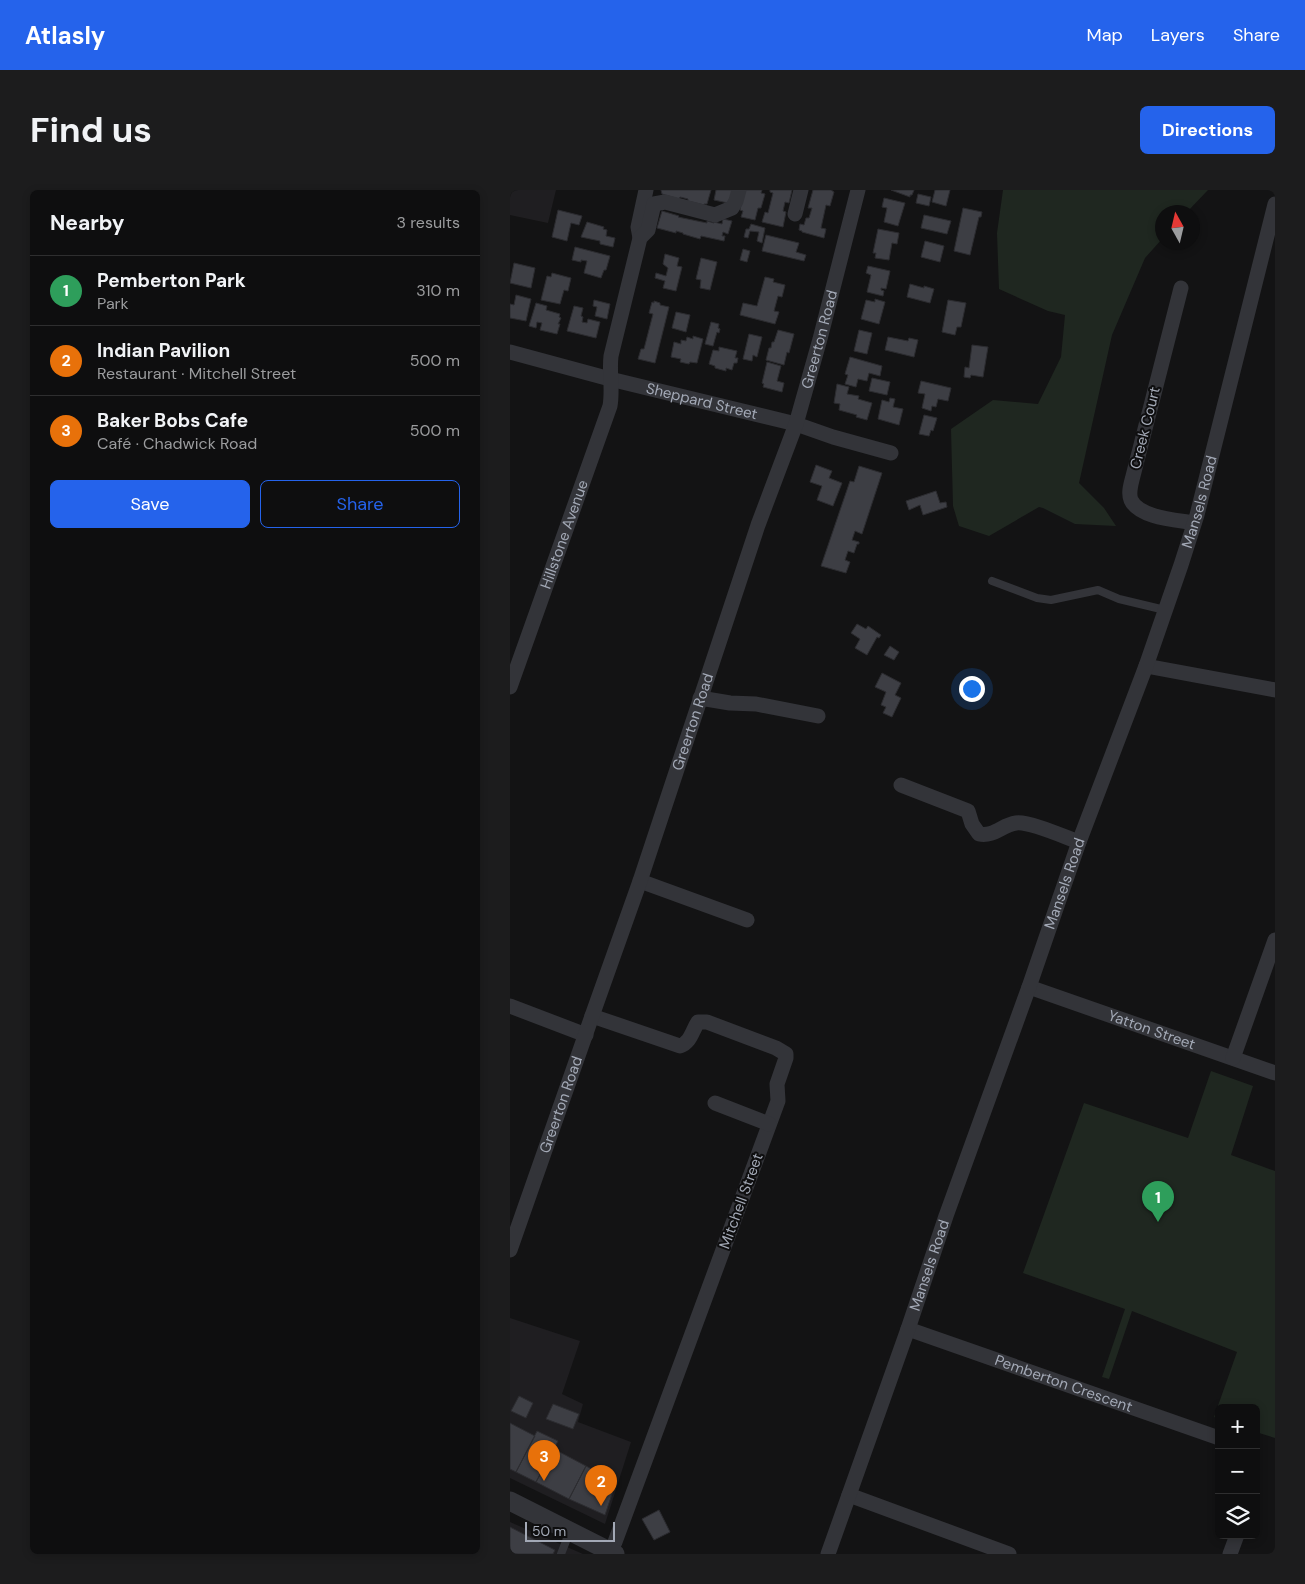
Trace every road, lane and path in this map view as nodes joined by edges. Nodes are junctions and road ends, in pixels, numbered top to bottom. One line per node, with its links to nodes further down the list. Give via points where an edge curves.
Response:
1 (646, 190): 8 (street, via 638,227)
2 (739, 190): 5 (street, via 732,208 715,215)
3 (801, 190): 7 (street)
4 (858, 190): 12 (street, Greerton Road)
5 (656, 197): 8 (street, via 648,230)
6 (1275, 204): 14 (street, Mansels Road)
7 (795, 214)
8 (640, 238): 11 (street, Hillstone Avenue, via 611,356)
9 (1181, 288): 14 (street, Creek Court, via 1130,494 1140,510)
10 (510, 352): 11 (street, Sheppard Street)
11 (610, 379): 12 (street, Sheppard Street); 18 (street, Hillstone Avenue, via 610,406)
12 (796, 424): 13 (street, Sheppard Street); 20 (street, Greerton Road)
13 (891, 454)
14 (1194, 523): 16 (street, Mansels Road)
15 (992, 581): 16 (lane, via 1037,598 1051,600 1098,590 1119,599)
16 (1165, 610): 17 (street, Mansels Road)
17 (1146, 666): 19 (street); 23 (street, Mansels Road)
18 (510, 687)
19 (1275, 690)
20 (700, 698): 21 (street, via 756,704); 24 (street, Greerton Road)
21 (818, 716)
22 (901, 785): 23 (street, via 968,812 979,834 990,834 1022,822)
23 (1079, 842): 27 (street, Mansels Road)
24 (640, 881): 25 (street); 29 (street, Greerton Road)
25 (747, 920)
26 (1275, 940): 31 (street)
27 (1029, 987): 31 (street, Yatton Street); 36 (street, Mansels Road)
28 (510, 1006): 30 (street)
29 (592, 1016): 30 (street, Greerton Road); 34 (street, Mitchell Street, via 680,1046 692,1036 698,1022 706,1022 783,1051 786,1058 777,1084 778,1101)
30 (586, 1035): 35 (street, Greerton Road)
31 (1233, 1058): 32 (street, Yatton Street)
32 (1275, 1073)
33 (715, 1103): 34 (street)
34 (769, 1124): 42 (street, Mitchell Street)
35 (510, 1250)
36 (908, 1329): 37 (street, Pemberton Crescent); 38 (street, Mansels Road)
37 (1215, 1437)
38 (849, 1494): 44 (street, Mansels Road); 45 (street)
39 (510, 1501): 40 (street)
40 (570, 1532): 42 (street); 43 (lane)
41 (1236, 1539): 46 (street)
42 (613, 1553)
43 (561, 1554)
44 (828, 1554)
45 (1009, 1554)
46 (1230, 1554)

